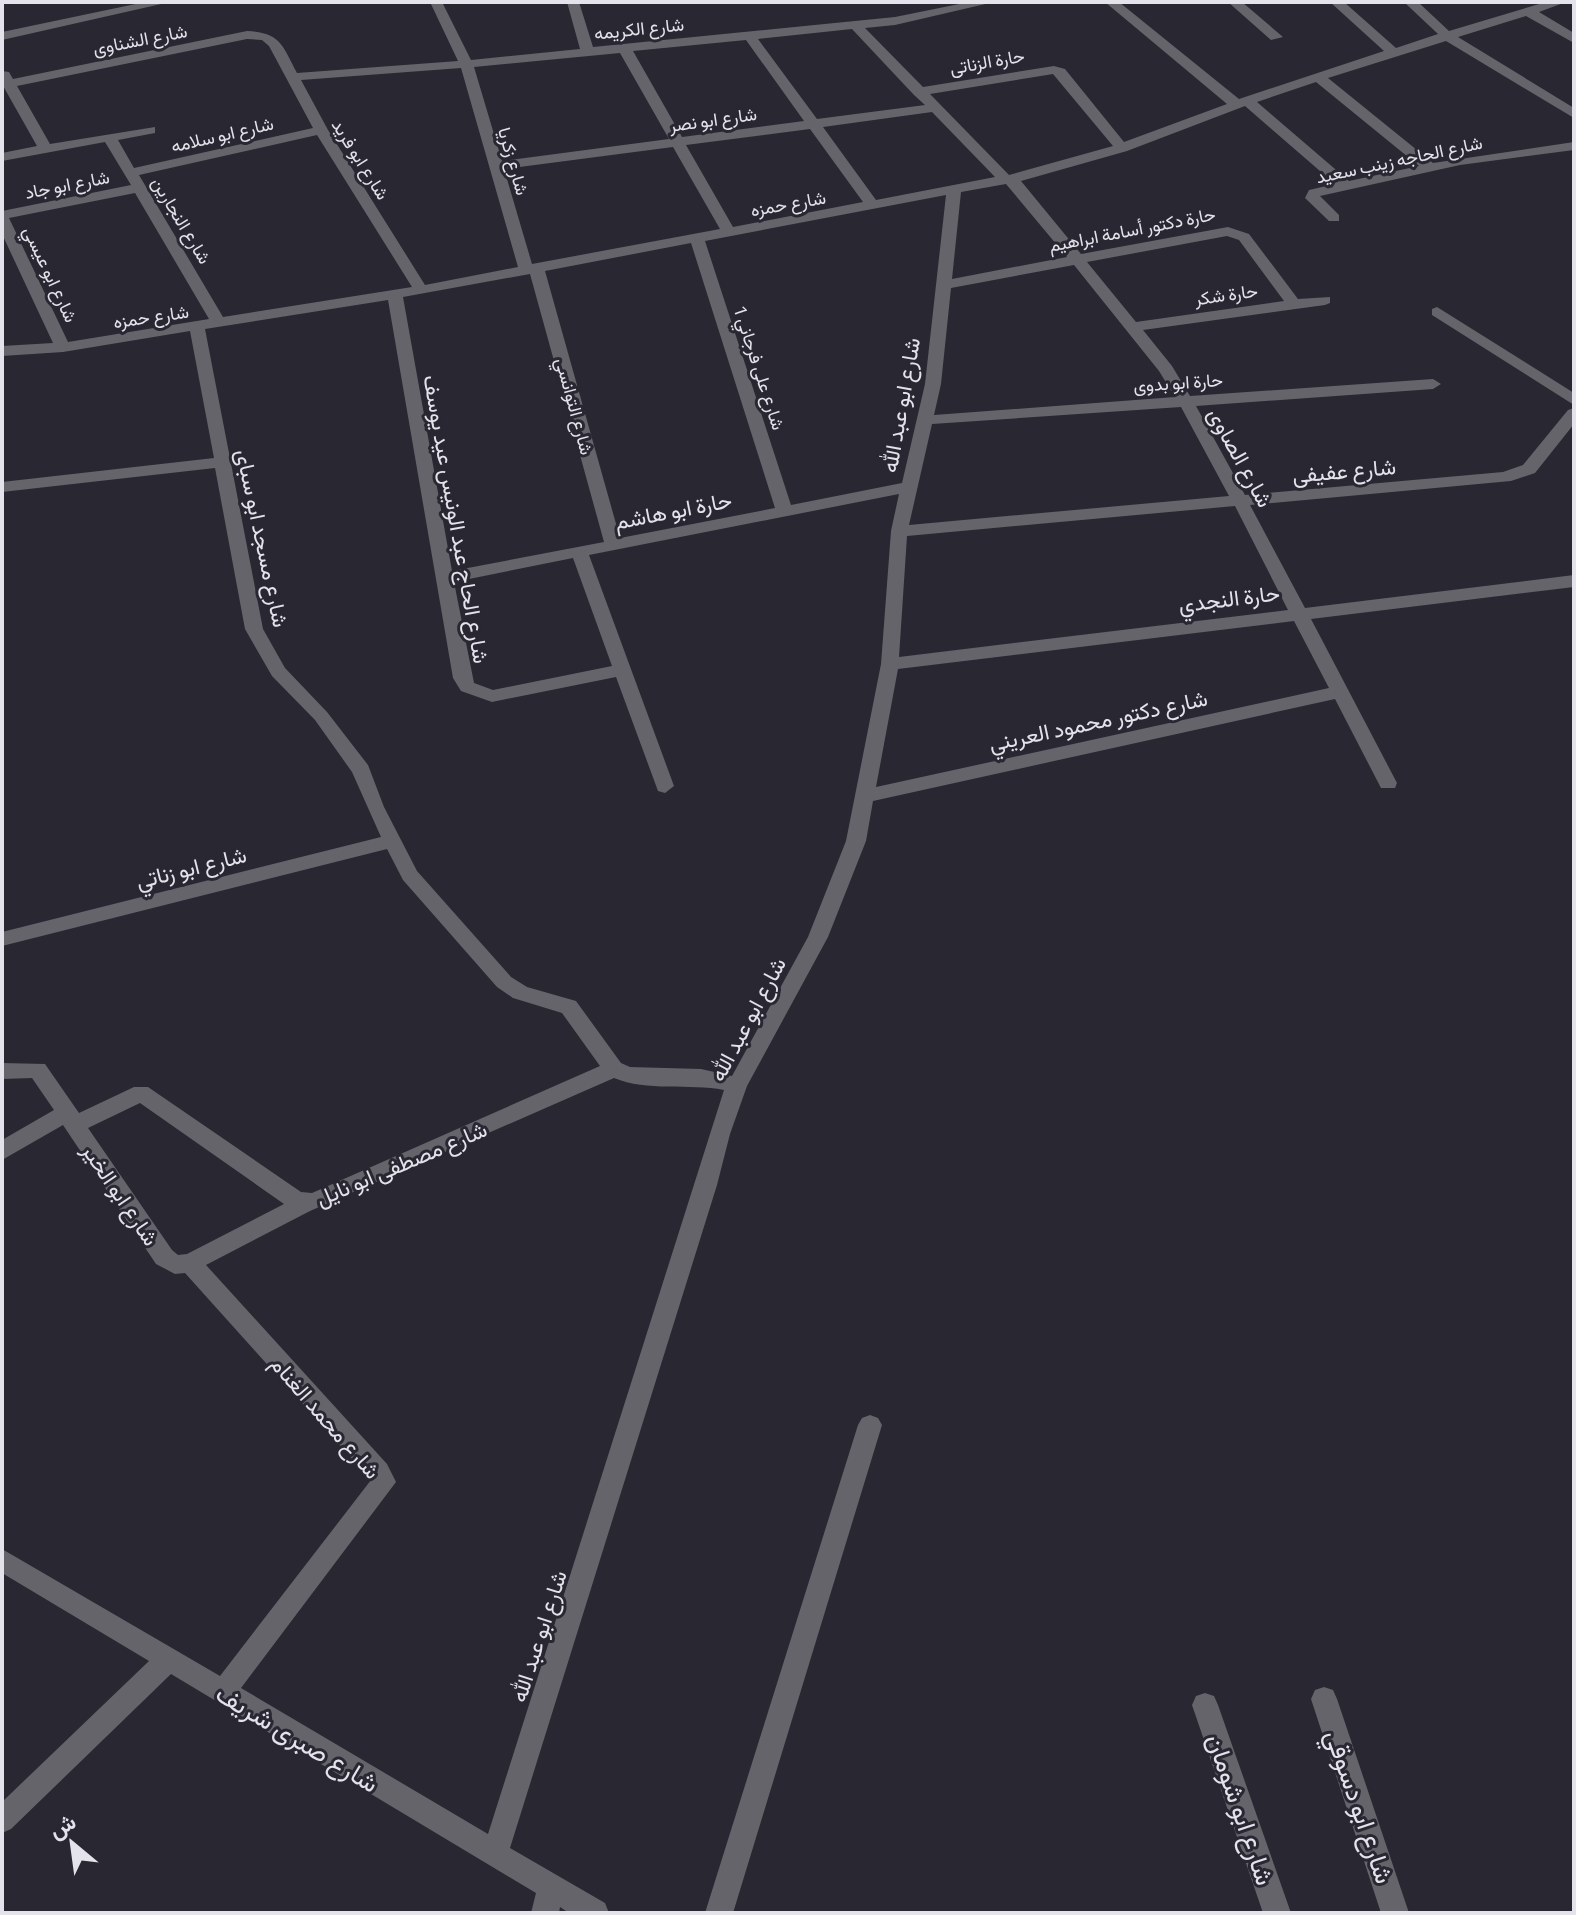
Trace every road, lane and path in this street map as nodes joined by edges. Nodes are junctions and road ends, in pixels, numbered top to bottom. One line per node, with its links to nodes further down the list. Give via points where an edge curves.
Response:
1 (164, 2): 15 (street)
2 (436, 2): 22 (street, شارع زكريا)
3 (573, 2): 20 (street)
4 (988, 2): 10 (street, شارع الكريمه)
5 (1111, 2): 27 (street)
6 (1234, 2): 16 (street)
7 (1336, 2): 21 (street)
8 (1410, 2): 14 (street)
9 (1560, 2): 11 (street, شارع حمزه)
10 (966, 5): 12 (street, شارع الكريمه)
11 (1527, 11): 14 (street, شارع حمزه); 17 (street)
12 (855, 25): 13 (street, شارع الكريمه); 26 (street, شارع الصاوى)
13 (748, 34): 19 (street, شارع الكريمه); 30 (street)
14 (1446, 35): 21 (street, شارع حمزه); 29 (street)
15 (2, 36)
16 (1276, 37)
17 (1574, 39)
18 (275, 44): 23 (street, شارع ابو فريد); 25 (street, شارع الشناوى, via 266,36 247,35)
19 (624, 48): 20 (street, شارع الكريمه); 34 (street)
20 (588, 52): 22 (street, شارع الكريمه)
21 (1393, 52): 24 (street, شارع حمزه)
22 (466, 64): 23 (street, شارع الكريمه); 39 (street, شارع زكريا)
23 (292, 77): 32 (street, شارع ابو فريد)
24 (1318, 77): 27 (street, شارع حمزه); 40 (street)
25 (6, 78): 37 (street)
26 (919, 92): 28 (street, شارع الصاوى); 36 (street, حارة الزناتى, via 1054,70)
27 (1242, 103): 36 (street, شارع حمزه); 43 (street)
28 (934, 108): 30 (street, شارع ابو نصر); 42 (street, شارع الصاوى)
29 (1574, 114)
30 (810, 124): 34 (street, شارع ابو نصر); 46 (street)
31 (150, 130): 33 (street)
32 (321, 130): 41 (street, شارع ابو سلامه); 54 (street, شارع ابو فريد)
33 (109, 137): 37 (street); 41 (street, شارع النجارين)
34 (677, 142): 39 (street, شارع ابو نصر); 49 (street)
35 (1574, 146): 40 (street, شارع الحاجه زينب سعيد)
36 (1122, 148): 42 (street, شارع حمزه)
37 (46, 149): 38 (street)
38 (2, 157)
39 (498, 166): 52 (street, شارع زكريا)
40 (1429, 167): 43 (street, شارع الحاجه زينب سعيد)
41 (130, 173): 44 (street, شارع النجارين)
42 (1009, 179): 45 (street, شارع حمزه); 51 (street, شارع الصاوى)
43 (1346, 186): 48 (street, شارع الحاجه زينب سعيد, via 1312,195)
44 (139, 188): 47 (street, شارع ابو جاد); 59 (street, شارع النجارين)
45 (954, 190): 46 (street, شارع حمزه); 53 (street, شارع ابو عبد الله)
46 (873, 206): 49 (street, شارع حمزه)
47 (2, 217): 62 (street, شارع ابو عيسي)
48 (1334, 218)
49 (729, 232): 50 (street, شارع حمزه)
50 (697, 238): 52 (street, شارع حمزه); 73 (street, شارع على فرجاني 1)
51 (1079, 260): 53 (street, حارة دكتور أسامة ابراهيم); 57 (street, حارة دكتور أسامة ابراهيم, via 1235,232); 61 (street, شارع الصاوى)
52 (531, 268): 54 (street, شارع حمزه); 75 (street, شارع التوانسي)
53 (944, 285): 68 (street, شارع ابو عبد الله)
54 (421, 290): 55 (street, شارع حمزه)
55 (395, 294): 59 (street, شارع حمزه); 77 (street, شارع الحاج عبد الونيس عيد يوسف)
56 (1325, 300): 57 (street, حارة شكر)
57 (1294, 304): 61 (street, حارة شكر)
58 (1437, 312): 65 (street)
59 (220, 324): 60 (street, شارع حمزه)
60 (197, 327): 62 (street, شارع حمزه); 69 (street, شارع مسجد ابو سباى)
61 (1133, 327): 66 (street, شارع الصاوى)
62 (63, 347): 63 (street, شارع حمزه)
63 (2, 351)
64 (1433, 384): 66 (street, حارة ابو بدوى)
65 (1574, 400)
66 (1184, 401): 68 (street, حارة ابو بدوى); 72 (street, شارع الصاوى)
67 (1574, 413): 72 (street, شارع عفيفى, via 1518,474)
68 (925, 420): 71 (street, شارع ابو عبد الله)
69 (222, 462): 70 (street); 86 (street, شارع مسجد ابو سباى, via 252,618 264,651 343,742)
70 (2, 487)
71 (910, 487): 73 (street, حارة ابو هاشم); 74 (street, شارع ابو عبد الله)
72 (1240, 501): 74 (street, شارع عفيفى); 79 (street, شارع الصاوى)
73 (784, 510): 75 (street, حارة ابو هاشم)
74 (899, 531): 80 (street, شارع ابو عبد الله)
75 (613, 545): 76 (street, حارة ابو هاشم)
76 (579, 552): 77 (street, حارة ابو هاشم); 81 (street)
77 (445, 578): 81 (street, شارع الحاج عبد الونيس عيد يوسف, via 462,678 478,694 507,695)
78 (1574, 581): 79 (street, حارة النجدي)
79 (1300, 614): 80 (street, حارة النجدي); 82 (street, شارع الصاوى)
80 (890, 664): 85 (street, شارع ابو عبد الله)
81 (623, 670): 84 (street)
82 (1341, 691): 83 (street, شارع الصاوى); 85 (street, شارع دكتور محمود العريني)
83 (1388, 783)
84 (665, 786)
85 (866, 796): 90 (street, شارع ابو عبد الله, via 856,841 818,937)
86 (392, 841): 87 (street, شارع ابو زناتي); 88 (street, شارع مسجد ابو سباى, via 434,906 504,982 520,993 569,1007)
87 (2, 939)
88 (614, 1069): 90 (street, via 628,1075 701,1077); 93 (street, شارع مصطفى ابو نايل)
89 (2, 1071): 91 (street, شارع ابو الخير, via 38,1070)
90 (737, 1085): 102 (street, شارع ابو عبد الله)
91 (70, 1119): 92 (street); 93 (street, شارع مصطفى ابو نايل, via 141,1093); 94 (street, شارع ابو الخير, via 164,1257 175,1265)
92 (2, 1151)
93 (305, 1203): 94 (street)
94 (190, 1263): 98 (street, شارع محمد الغنام, via 384,1482)
95 (870, 1425): 105 (street)
96 (2, 1560): 97 (street, شارع صبرى شريف)
97 (169, 1659): 98 (street, شارع صبرى شريف); 101 (street)
98 (223, 1692): 102 (street, شارع صبرى شريف)
99 (1324, 1699): 107 (street, شارع ابو دسوقي)
100 (1205, 1705): 106 (street, شارع ابو شومان)
101 (2, 1820)
102 (495, 1854): 103 (street, شارع صبرى شريف)
103 (548, 1900): 104 (street, شارع صبرى شريف)
104 (595, 1913)
105 (719, 1913)
106 (1277, 1913)
107 (1395, 1913)

